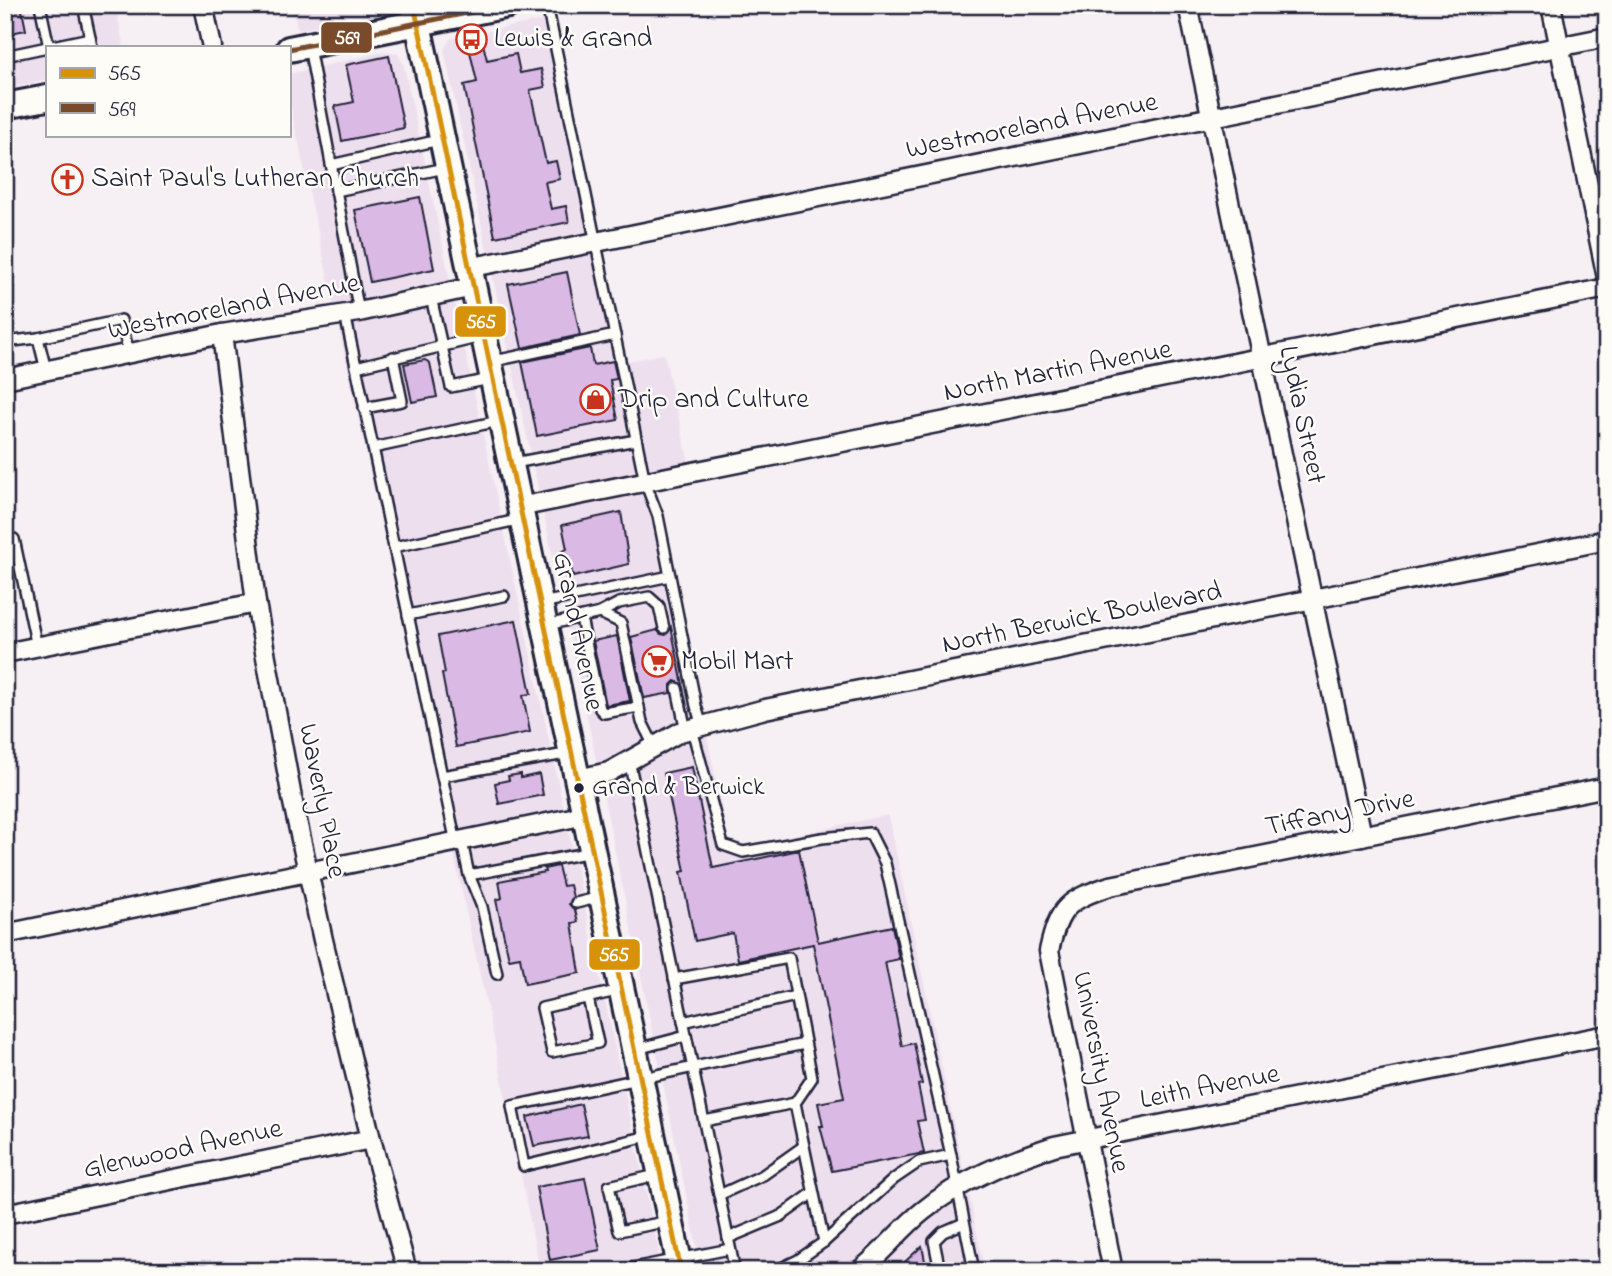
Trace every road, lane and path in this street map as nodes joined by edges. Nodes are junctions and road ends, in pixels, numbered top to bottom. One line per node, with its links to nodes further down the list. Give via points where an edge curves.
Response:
1 (40, 5): 11 (lane)
2 (83, 5): 10 (lane)
3 (203, 5): 13 (street)
4 (508, 5): 8 (main road)
5 (547, 5): 25 (lane)
6 (1188, 5): 20 (street, Lydia Street)
7 (1551, 5): 15 (street)
8 (416, 14): 14 (main road); 21 (main road, Grand Avenue)
9 (1607, 37): 15 (street, Westmoreland Avenue)
10 (91, 43): 12 (lane)
11 (49, 46)
12 (60, 46)
13 (212, 46)
14 (299, 47): 22 (lane)
15 (1559, 47): 20 (street, Westmoreland Avenue); 27 (street)
16 (46, 48): 17 (lane)
17 (5, 56)
18 (46, 98): 19 (main road)
19 (5, 106)
20 (1212, 117): 25 (street, Westmoreland Avenue); 39 (street, Lydia Street)
21 (441, 140): 22 (lane); 23 (main road, Grand Avenue)
22 (331, 164): 24 (lane)
23 (447, 167): 24 (lane); 26 (main road, Grand Avenue)
24 (336, 191): 30 (lane)
25 (596, 242): 26 (street, Westmoreland Avenue); 32 (lane)
26 (470, 278): 29 (street, Westmoreland Avenue); 33 (main road, Grand Avenue)
27 (1607, 278)
28 (1607, 288): 39 (street, North Martin Avenue)
29 (431, 297): 30 (street, Westmoreland Avenue); 36 (lane)
30 (352, 313): 31 (street, Westmoreland Avenue); 40 (lane)
31 (222, 334): 37 (street, Westmoreland Avenue); 57 (street, Waverly Place)
32 (615, 335): 42 (lane); 46 (lane)
33 (483, 336): 36 (lane); 42 (main road, Grand Avenue)
34 (38, 338): 35 (lane); 37 (lane, via 121,320); 41 (lane)
35 (5, 342)
36 (441, 345): 38 (lane); 42 (lane, via 451,387)
37 (129, 354): 41 (street, Westmoreland Avenue)
38 (393, 357): 40 (lane); 44 (lane, via 402,401)
39 (1262, 358): 49 (street, North Martin Avenue); 56 (street, Lydia Street)
40 (356, 367): 44 (lane)
41 (46, 370): 43 (street, Westmoreland Avenue)
42 (490, 370): 45 (main road, Grand Avenue)
43 (5, 379)
44 (364, 408): 47 (lane)
45 (501, 421): 47 (lane); 48 (main road, Grand Avenue)
46 (636, 440): 48 (lane); 49 (lane)
47 (373, 447): 53 (lane)
48 (510, 464): 50 (main road, Grand Avenue)
49 (645, 482): 50 (street, North Martin Avenue); 54 (lane, via 659,516)
50 (521, 513): 53 (lane); 59 (main road, Grand Avenue)
51 (14, 538): 63 (lane)
52 (1607, 540): 56 (street, North Berwick Boulevard)
53 (394, 547): 60 (lane)
54 (670, 576): 59 (lane); 67 (lane)
55 (504, 596): 60 (lane)
56 (1312, 599): 67 (street, North Berwick Boulevard, via 765,709); 75 (street, Lydia Street)
57 (256, 603): 63 (street); 78 (street, Waverly Place)
58 (600, 613): 61 (lane); 62 (lane, via 618,603 649,597 659,606); 66 (lane, via 621,623)
59 (543, 614): 61 (lane); 69 (main road, Grand Avenue)
60 (408, 615): 71 (lane)
61 (581, 618): 66 (lane, via 600,709 604,713)
62 (664, 628)
63 (37, 647): 64 (street)
64 (5, 653)
65 (677, 688): 67 (lane)
66 (639, 707): 68 (lane)
67 (693, 729): 68 (street, North Berwick Boulevard); 102 (lane, via 723,845 743,852 870,833 885,863)
68 (654, 746): 70 (street, North Berwick Boulevard)
69 (572, 752): 71 (lane); 72 (main road, Grand Avenue)
70 (629, 760): 72 (street, North Berwick Boulevard, via 609,772); 85 (lane)
71 (442, 776): 76 (lane)
72 (578, 779): 74 (main road, Grand Avenue)
73 (1607, 787): 75 (street, Tiffany Drive)
74 (586, 815): 76 (street); 77 (main road, Grand Avenue)
75 (1362, 836): 80 (street, Tiffany Drive)
76 (459, 842): 78 (street); 79 (lane)
77 (593, 851): 79 (lane); 81 (main road, Grand Avenue)
78 (308, 873): 83 (street); 99 (street, Waverly Place)
79 (469, 875): 84 (lane, via 482,907)
80 (1084, 895): 100 (street, University Avenue, via 1066,906 1049,951)
81 (603, 897): 82 (lane); 86 (main road, Grand Avenue)
82 (576, 903)
83 (5, 934)
84 (497, 974)
85 (674, 979): 87 (lane, via 789,958); 89 (lane)
86 (623, 990): 88 (lane); 93 (main road, Grand Avenue)
87 (796, 996): 89 (lane); 92 (lane)
88 (588, 998): 88 (lane, via 542,1008 552,1052 598,1043)
89 (683, 1023): 91 (lane)
90 (1607, 1035): 100 (street, Leith Avenue)
91 (686, 1036): 93 (lane); 94 (lane)
92 (805, 1044): 94 (lane); 96 (lane, via 812,1078)
93 (635, 1050): 95 (main road, Grand Avenue)
94 (692, 1066): 95 (lane); 97 (lane)
95 (641, 1079): 98 (main road, Grand Avenue); 98 (lane, via 512,1107 524,1166)
96 (795, 1103): 97 (lane); 101 (lane)
97 (704, 1121): 106 (lane)
98 (653, 1135): 103 (main road, Grand Avenue)
99 (371, 1139): 107 (street, Glenwood Avenue); 115 (street, Waverly Place)
100 (1087, 1139): 104 (street, Leith Avenue, via 1007,1162); 121 (street, University Avenue)
101 (804, 1146): 105 (lane); 106 (lane, via 763,1175)
102 (951, 1156): 104 (lane); 111 (lane, via 919,1162)
103 (661, 1175): 108 (main road, Grand Avenue); 108 (lane, via 609,1186 619,1231)
104 (958, 1188): 109 (lane); 118 (street, Leith Avenue, via 923,1211)
105 (813, 1193): 110 (lane, via 781,1216); 111 (lane)
106 (719, 1195): 110 (lane)
107 (5, 1214)
108 (671, 1220): 113 (main road, Grand Avenue)
109 (964, 1223): 119 (lane, via 934,1241); 120 (lane)
110 (728, 1238): 112 (lane)
111 (824, 1242): 117 (lane)
112 (730, 1249): 113 (lane); 116 (lane)
113 (680, 1266): 114 (lane, via 660,1261)
114 (622, 1270)
115 (407, 1271)
116 (736, 1271)
117 (775, 1271)
118 (859, 1271)
119 (940, 1271)
120 (974, 1271)
121 (1113, 1271)

